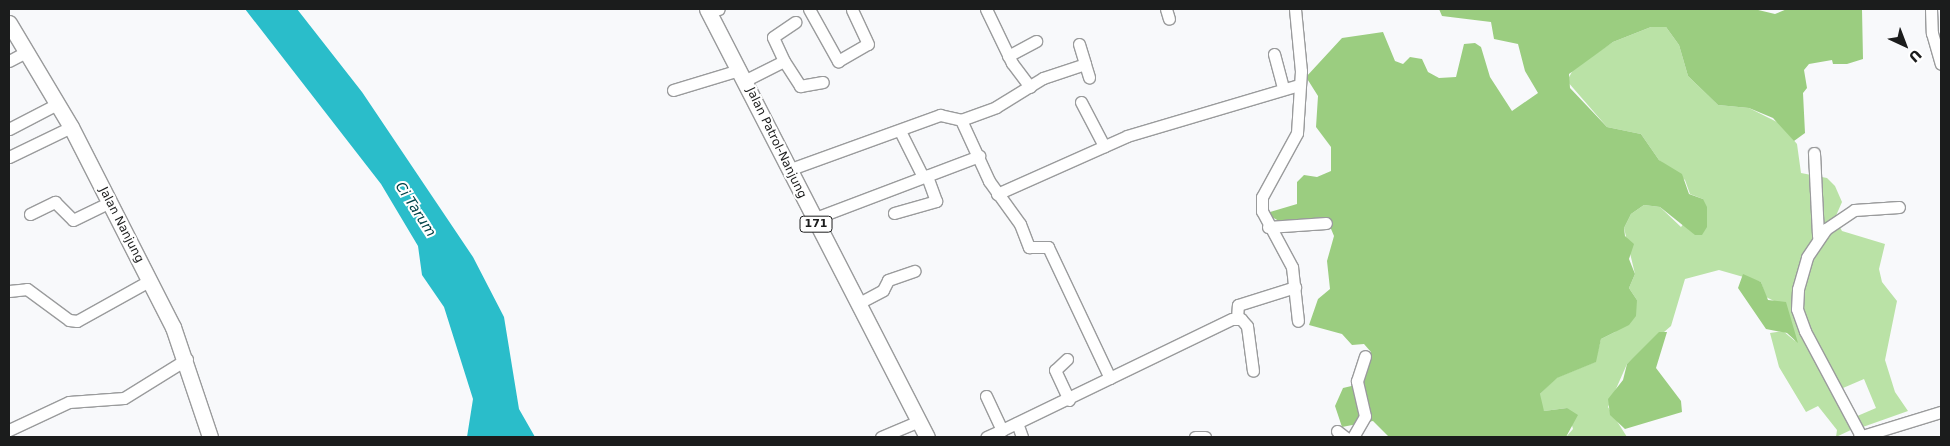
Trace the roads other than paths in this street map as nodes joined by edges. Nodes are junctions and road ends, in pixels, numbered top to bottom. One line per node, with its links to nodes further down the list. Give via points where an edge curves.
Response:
1 (809, 9): 2 (street, via 838,61 868,44)
2 (854, 9)
3 (988, 9): 13 (street)
4 (1295, 9): 21 (street)
5 (1931, 9): 17 (street, via 1932,33)
6 (712, 10): 18 (main road, Jalan Patrol-Nanjung / 171)
7 (795, 22): 15 (street, via 773,35)
8 (9, 24): 11 (main road, Jalan Nanjung)
9 (1036, 40): 13 (street)
10 (1079, 44): 16 (street)
11 (26, 52): 14 (street); 26 (main road, Jalan Nanjung)
12 (1274, 54): 23 (street)
13 (1008, 56): 22 (street)
14 (9, 61)
15 (784, 61): 18 (street); 20 (street, via 800,86)
16 (1085, 64): 19 (street); 22 (street)
17 (1941, 64)
18 (742, 75): 24 (street); 35 (main road, Jalan Patrol-Nanjung / 171)
19 (1089, 77)
20 (823, 82)
21 (1299, 85): 23 (street); 44 (street, via 1294,145 1262,197)
22 (1030, 86): 27 (street, via 996,107)
23 (1283, 88): 31 (street)
24 (672, 90)
25 (1081, 102): 31 (street)
26 (57, 104): 28 (main road, Jalan Nanjung); 29 (street)
27 (961, 120): 30 (street, via 953,121 943,114); 33 (street)
28 (70, 126): 34 (street); 38 (main road, Jalan Nanjung)
29 (9, 129)
30 (900, 130): 35 (street); 36 (street)
31 (1104, 146): 37 (street)
32 (1814, 152): 45 (street)
33 (979, 156): 36 (street); 37 (street)
34 (9, 158)
35 (788, 170): 42 (main road, Jalan Patrol-Nanjung / 171)
36 (925, 176): 40 (street, via 938,205); 42 (street)
37 (997, 194): 57 (street, via 1020,224 1031,250 1048,247)
38 (110, 202): 41 (street, via 73,220 55,202); 47 (main road, Jalan Nanjung)
39 (1899, 207): 45 (street, via 1854,210)
40 (894, 213)
41 (30, 214)
42 (814, 219): 50 (main road, Jalan Patrol-Nanjung / 171)
43 (1326, 223): 44 (street)
44 (1268, 227): 48 (street, via 1288,257)
45 (1818, 236): 73 (street, via 1802,274 1797,309)
46 (914, 270): 50 (street, via 888,280 882,290)
47 (149, 282): 49 (street, via 77,321 69,320 28,289); 55 (main road, Jalan Nanjung)
48 (1295, 286): 51 (street, via 1238,305); 52 (street)
49 (9, 290)
50 (859, 303): 61 (main road, Jalan Patrol-Nanjung / 171)
51 (1236, 318): 56 (street, via 1244,322 1252,342); 57 (street)
52 (1298, 321)
53 (1365, 356): 72 (street, via 1357,381 1365,416)
54 (1067, 359): 59 (street, via 1055,370)
55 (187, 360): 63 (street, via 124,398 69,402); 65 (main road, Jalan Nanjung)
56 (1252, 371)
57 (1110, 378): 59 (street)
58 (986, 396): 64 (street)
59 (1069, 400): 62 (street)
60 (1941, 412): 73 (street)
61 (919, 421): 66 (street); 67 (main road, Jalan Patrol-Nanjung / 171)
62 (1018, 423): 64 (street); 69 (street)
63 (9, 430)
64 (1002, 430): 68 (street)
65 (210, 437)
66 (881, 437)
67 (928, 437)
68 (986, 437)
69 (1022, 437)
70 (1195, 437): 71 (street)
71 (1205, 437)
72 (1353, 437)
73 (1860, 437)

